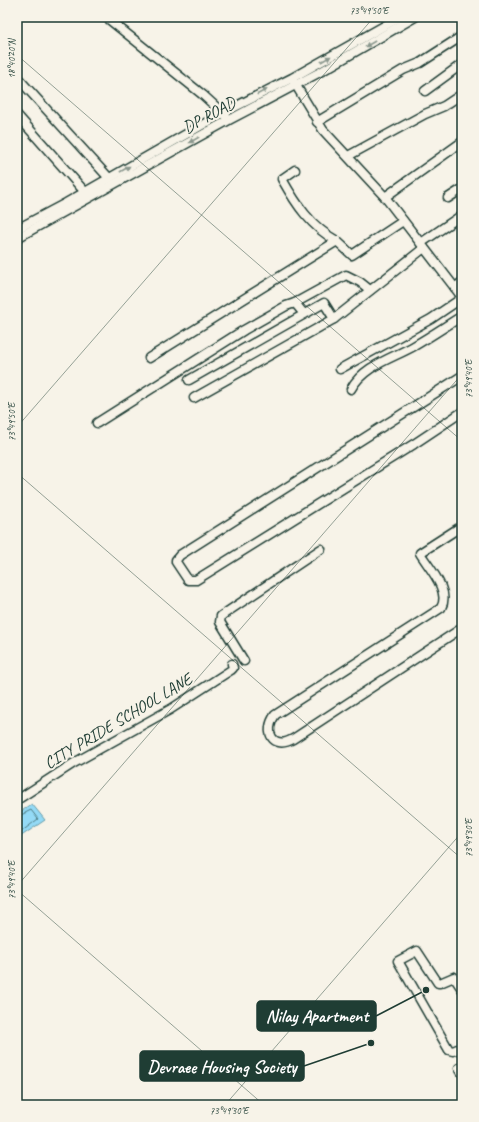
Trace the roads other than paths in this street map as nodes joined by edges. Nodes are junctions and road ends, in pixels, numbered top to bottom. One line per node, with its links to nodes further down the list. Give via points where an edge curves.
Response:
1 (106, 17): 13 (street)
2 (400, 17): 4 (street, DP ROAD)
3 (415, 17): 5 (street, DP ROAD)
4 (379, 28): 5 (street); 9 (street, DP ROAD, one-way to 4)
5 (384, 35): 10 (street, DP ROAD, one-way to 10)
6 (462, 36): 16 (street)
7 (462, 64): 11 (street)
8 (17, 77): 20 (street)
9 (292, 78): 10 (street); 13 (street, DP ROAD, one-way to 9)
10 (296, 86): 15 (street, DP ROAD); 16 (street)
11 (425, 90)
12 (462, 94): 18 (street)
13 (223, 113): 15 (street); 20 (street, DP ROAD, one-way to 13)
14 (17, 116): 22 (street)
15 (229, 120): 28 (street, DP ROAD, one-way to 28)
16 (317, 122): 18 (street)
17 (462, 142): 23 (street)
18 (348, 156): 23 (street)
19 (295, 170): 29 (street, via 282,179 295,204 313,224)
20 (109, 178): 22 (street, DP ROAD)
21 (462, 189): 24 (street)
22 (85, 192): 27 (street, DP ROAD)
23 (385, 197): 26 (street)
24 (448, 198)
25 (462, 215): 30 (street)
26 (403, 221): 29 (street, via 352,255); 30 (street)
27 (17, 229)
28 (17, 238)
29 (337, 241): 39 (street)
30 (423, 246): 32 (street); 33 (street)
31 (462, 282): 32 (street)
32 (455, 288): 34 (street)
33 (370, 290): 35 (street, via 346,276); 38 (street)
34 (462, 298): 40 (street, via 431,319)
35 (295, 303): 36 (street); 46 (street, via 244,330)
36 (304, 314): 38 (street, via 324,303); 42 (street)
37 (462, 316): 43 (street, via 364,373)
38 (334, 319): 44 (street)
39 (148, 358)
40 (340, 369)
41 (462, 376): 45 (street, via 180,554 176,562 188,580 196,580)
42 (189, 380)
43 (351, 389)
44 (194, 398)
45 (462, 412)
46 (97, 423)
47 (462, 526): 49 (street, via 420,553 443,591 444,601 441,608 275,715 270,722 269,732 272,738 279,743 293,739)
48 (321, 549): 50 (street, via 221,616 220,622)
49 (462, 628)
50 (244, 661)
51 (232, 666): 52 (street, CITY PRIDE SCHOOL LANE, via 175,706 74,763)
52 (17, 800)
53 (462, 989): 54 (street, via 454,977 438,982 417,951 398,961 449,1050)
54 (462, 1047)

